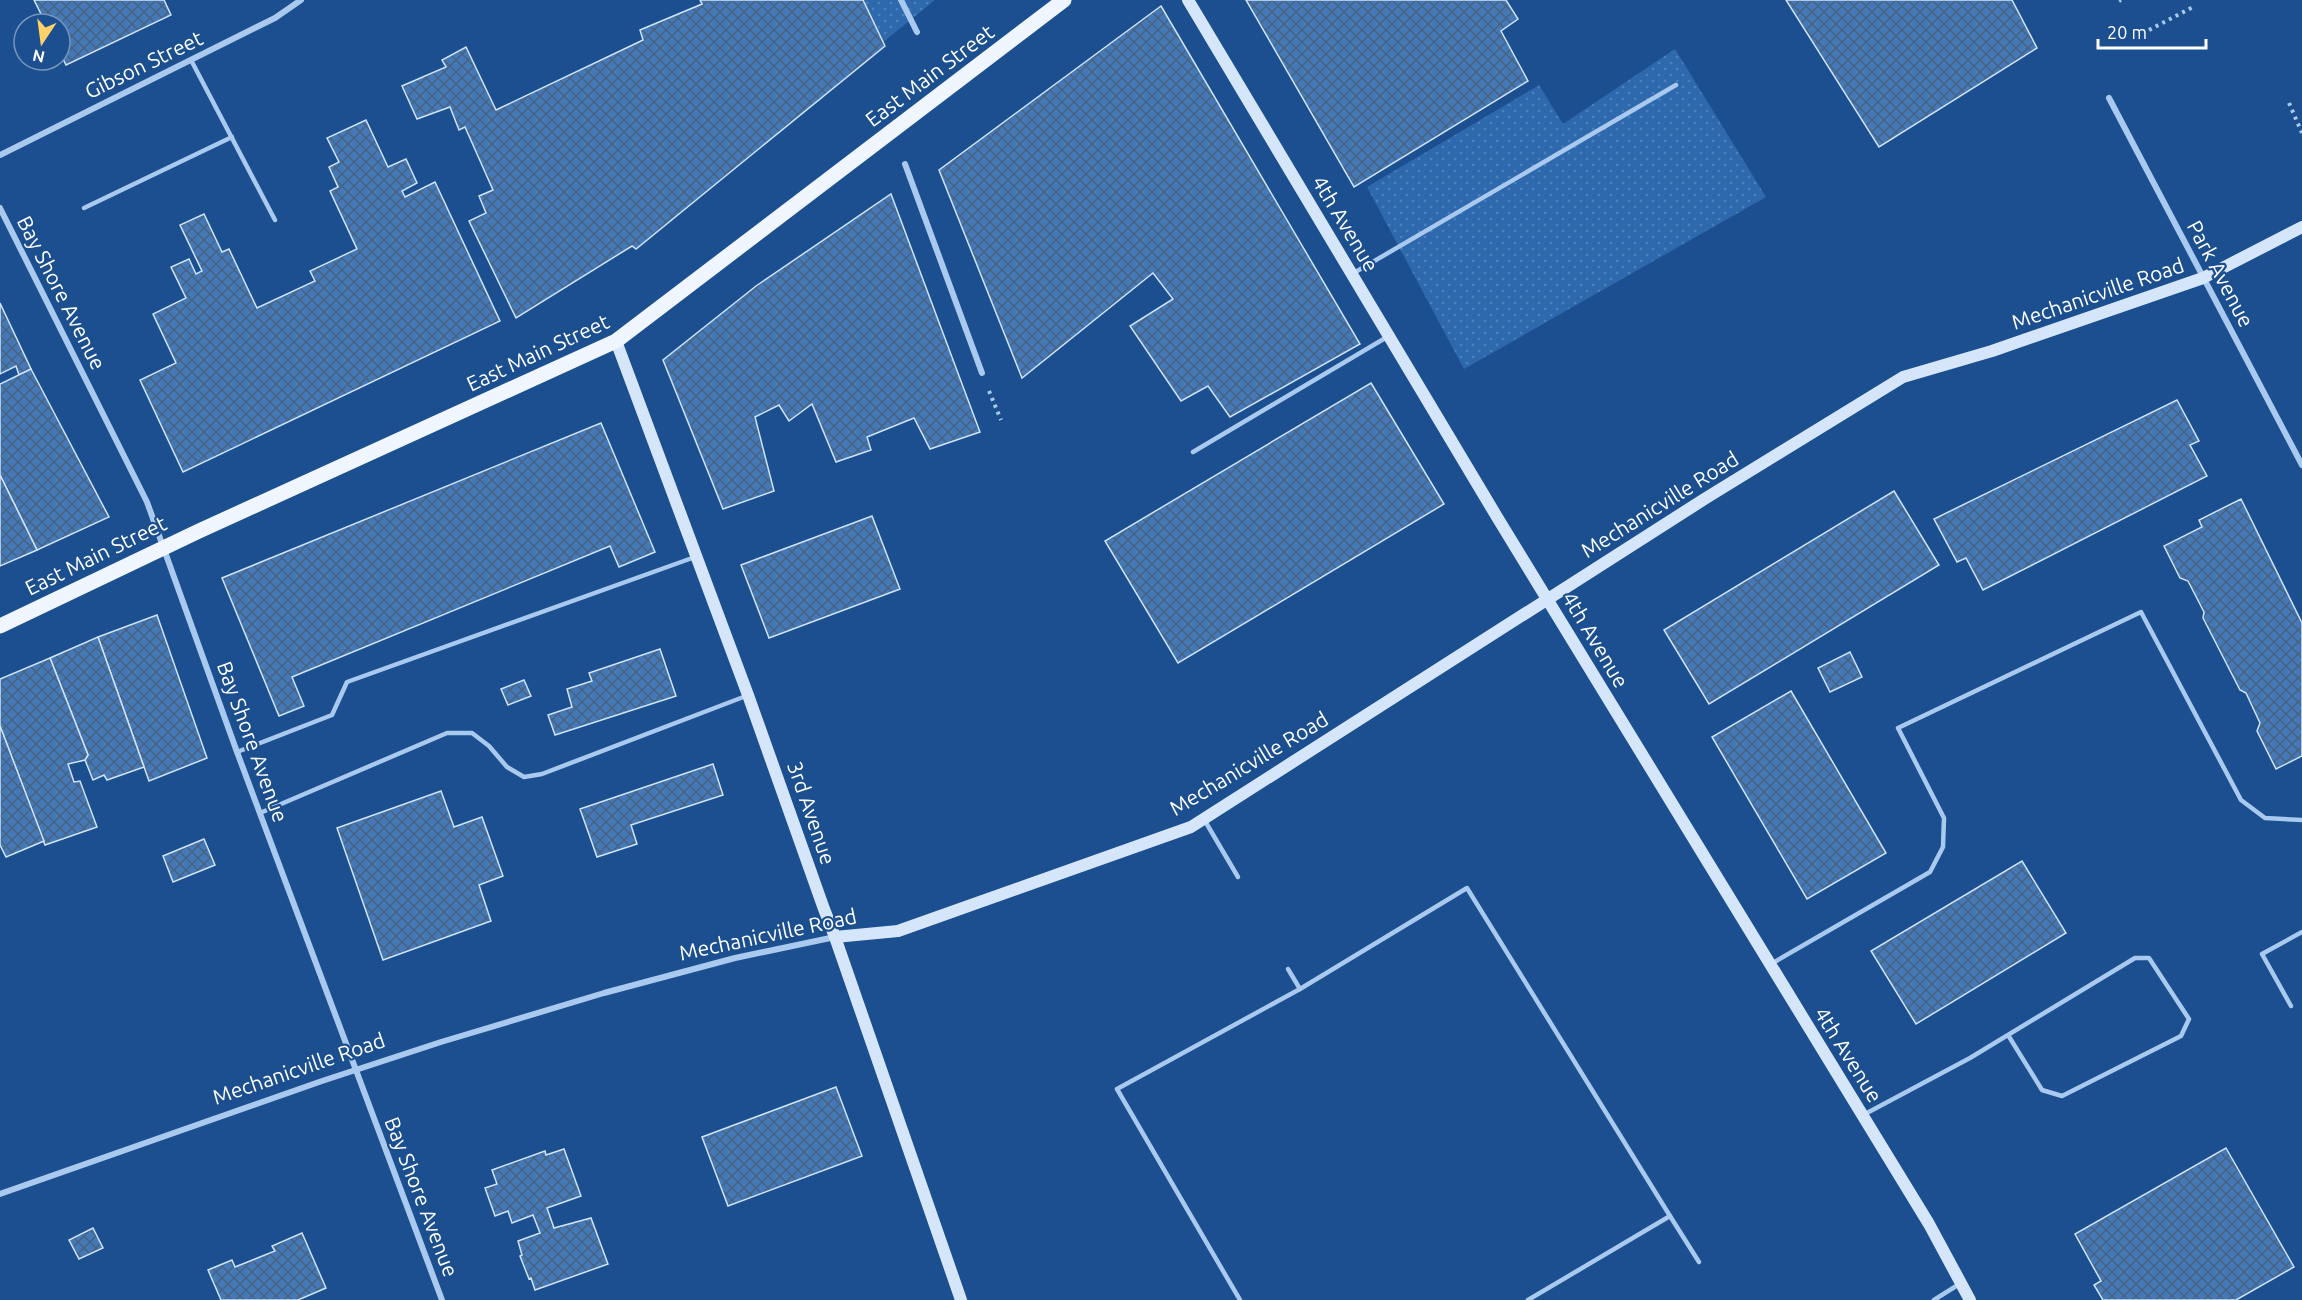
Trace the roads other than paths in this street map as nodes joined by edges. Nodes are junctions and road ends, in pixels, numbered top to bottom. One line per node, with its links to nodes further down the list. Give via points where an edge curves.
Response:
1 (300, 0): 6 (street, Gibson Street, via 275,18)
2 (901, 0): 5 (street)
3 (1064, 0): 19 (main road, East Main Street)
4 (1188, 0): 16 (street, 4th Avenue)
5 (917, 32)
6 (191, 60): 9 (lane); 10 (street, Gibson Street)
7 (1676, 85): 16 (lane)
8 (2109, 98): 17 (street, Park Avenue)
9 (232, 137): 13 (lane); 14 (lane)
10 (0, 155)
11 (905, 164): 20 (street)
12 (0, 208): 23 (street, Bay Shore Avenue, via 146,498)
13 (84, 208)
14 (275, 219)
15 (2302, 227): 17 (street, Mechanicville Road)
16 (1352, 274): 18 (street, 4th Avenue)
17 (2203, 278): 22 (street, Park Avenue); 25 (street, Mechanicville Road, via 1992,351 1903,377)
18 (1389, 336): 21 (lane); 25 (street, 4th Avenue)
19 (616, 341): 23 (main road, East Main Street); 24 (street, 3rd Avenue)
20 (982, 374)
21 (1193, 452)
22 (2302, 465)
23 (165, 547): 26 (main road, East Main Street); 28 (street, Bay Shore Avenue)
24 (697, 557): 27 (street, 3rd Avenue); 28 (lane, via 347,682 332,715)
25 (1548, 600): 30 (street, Mechanicville Road); 35 (street, 4th Avenue)
26 (0, 626)
27 (748, 695): 29 (lane, via 542,774 524,777 507,767 472,733 447,733); 34 (street, 3rd Avenue)
28 (237, 753): 29 (street, Bay Shore Avenue)
29 (260, 813): 40 (street, Bay Shore Avenue)
30 (1203, 819): 32 (lane); 34 (street, Mechanicville Road, via 1137,847 898,931)
31 (2302, 820): 35 (lane, via 2265,818 2241,800 2141,612 1898,728 1944,818 1943,848 1930,872)
32 (1238, 877)
33 (2302, 932): 38 (lane, via 2262,954)
34 (835, 937): 40 (street, Mechanicville Road, via 735,958 604,993); 47 (street, 3rd Avenue)
35 (1769, 965): 41 (street, 4th Avenue)
36 (1288, 969): 37 (lane)
37 (1300, 989): 43 (lane, via 1467,888); 48 (lane, via 1116,1089)
38 (2291, 1006)
39 (2008, 1035): 39 (lane, via 2135,958 2149,958 2188,1019 2181,1036 2062,1096 2042,1090); 41 (lane)
40 (356, 1069): 42 (street, Mechanicville Road); 46 (street, Bay Shore Avenue)
41 (1862, 1115): 45 (street, 4th Avenue)
42 (0, 1194)
43 (1670, 1216): 44 (lane); 49 (lane)
44 (1699, 1262)
45 (1960, 1283): 50 (lane); 51 (street, 4th Avenue)
46 (442, 1300)
47 (961, 1300)
48 (1240, 1300)
49 (1528, 1300)
50 (1934, 1300)
51 (1970, 1300)

